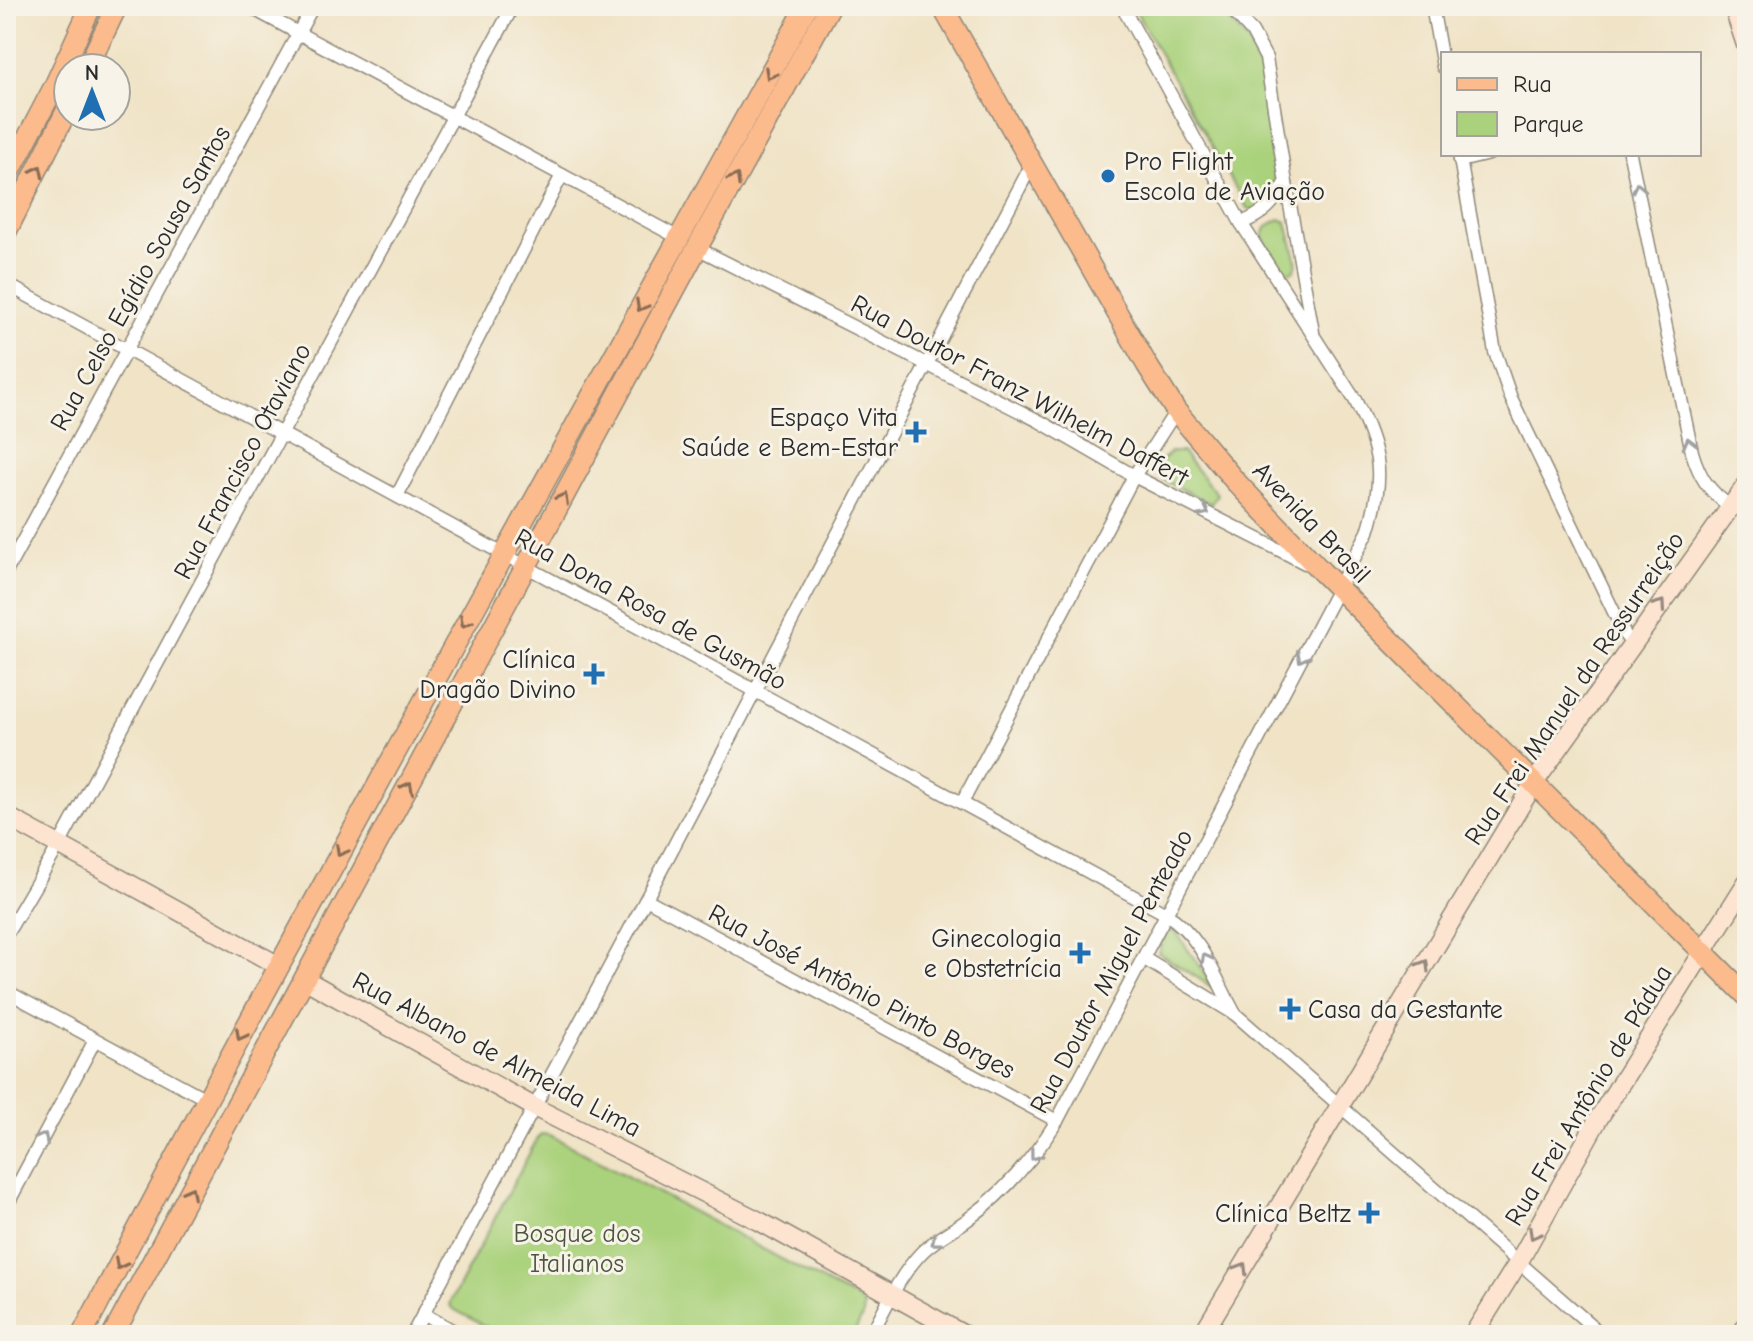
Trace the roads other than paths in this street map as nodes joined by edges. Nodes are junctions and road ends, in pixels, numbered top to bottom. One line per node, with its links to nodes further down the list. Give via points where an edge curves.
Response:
1 (91, 6): 23 (main road)
2 (117, 6): 15 (main road)
3 (248, 6): 13 (street, Rua Doutor Franz Wilhelm Daffert)
4 (313, 6): 13 (street, Rua Celso Egídio Sousa Santos)
5 (513, 6): 17 (street, Rua Francisco Otaviano)
6 (807, 6): 27 (main road, one-way to 27)
7 (830, 6): 27 (main road, one-way to 7)
8 (942, 6): 21 (main road, Avenida Brasil)
9 (1122, 6): 25 (street, Rua Doutor Miguel Penteado)
10 (1223, 6): 24 (street, via 1252,32 1266,58)
11 (1432, 6): 16 (street)
12 (1733, 6): 14 (street)
13 (299, 33): 17 (street, Rua Doutor Franz Wilhelm Daffert); 30 (street, Rua Celso Egídio Sousa Santos)
14 (1747, 48)
15 (95, 52)
16 (1441, 56)
17 (453, 118): 22 (street, Rua Doutor Franz Wilhelm Daffert); 33 (street, Rua Francisco Otaviano)
18 (56, 132): 26 (main road, one-way to 18)
19 (1630, 156): 37 (street, one-way to 19, via 1706,485 1692,452)
20 (1460, 158): 43 (street, via 1495,352 1511,398)
21 (1033, 162): 31 (street); 32 (main road, Avenida Brasil)
22 (562, 175): 27 (street, Rua Doutor Franz Wilhelm Daffert); 36 (street)
23 (6, 179)
24 (1286, 183): 25 (street, via 1275,203); 29 (street)
25 (1241, 223): 29 (street, Rua Doutor Miguel Penteado)
26 (6, 232)
27 (688, 243): 31 (street, Rua Doutor Franz Wilhelm Daffert); 38 (main road, one-way to 38); 39 (main road, one-way to 27)
28 (6, 284): 30 (street, Rua Dona Rosa de Gusmão)
29 (1314, 339): 42 (street, Rua Doutor Miguel Penteado, via 1369,427 1379,474 1368,532)
30 (125, 350): 33 (street, Rua Dona Rosa de Gusmão); 40 (street, Rua Celso Egídio Sousa Santos)
31 (928, 365): 34 (street, Rua Doutor Franz Wilhelm Daffert); 44 (street)
32 (1176, 411): 34 (street); 41 (main road, Avenida Brasil)
33 (282, 434): 36 (street, Rua Dona Rosa de Gusmão); 48 (street, Rua Francisco Otaviano)
34 (1134, 476): 41 (street, Rua Doutor Franz Wilhelm Daffert, one-way to 41); 46 (street)
35 (1747, 484): 37 (street, Rua Frei Manuel da Ressurreição)
36 (397, 496): 38 (street, Rua Dona Rosa de Gusmão)
37 (1730, 506): 43 (street, Rua Frei Manuel da Ressurreição, one-way to 37)
38 (503, 554): 39 (street, Rua Dona Rosa de Gusmão); 55 (main road, one-way to 55)
39 (526, 566): 44 (street, Rua Dona Rosa de Gusmão); 56 (main road, one-way to 39)
40 (6, 572)
41 (1322, 572): 42 (main road, Avenida Brasil)
42 (1339, 588): 45 (main road, Avenida Brasil); 51 (street, Rua Doutor Miguel Penteado, one-way to 51)
43 (1633, 644): 45 (street, Rua Frei Manuel da Ressurreição)
44 (754, 690): 46 (street, Rua Dona Rosa de Gusmão); 50 (street)
45 (1534, 783): 53 (main road, Avenida Brasil); 62 (street, Rua Frei Manuel da Ressurreição, one-way to 45)
46 (962, 803): 51 (street, Rua Dona Rosa de Gusmão)
47 (6, 816): 48 (street, Rua Albano de Almeida Lima)
48 (59, 845): 52 (street, Rua Francisco Otaviano); 55 (street, Rua Albano de Almeida Lima)
49 (1747, 882): 53 (street, Rua Frei Antônio de Pádua)
50 (646, 899): 63 (street); 64 (street, Rua José Antônio Pinto Borges)
51 (1166, 914): 54 (street, Rua Doutor Miguel Penteado); 59 (street, Rua Dona Rosa de Gusmão, one-way to 51, via 1195,939)
52 (6, 935)
53 (1705, 952): 58 (main road, Avenida Brasil); 66 (street, Rua Frei Antônio de Pádua, one-way to 66, via 1597,1121)
54 (1143, 958): 59 (street, Rua Dona Rosa de Gusmão); 64 (street, Rua Doutor Miguel Penteado)
55 (279, 966): 56 (street, Rua Albano de Almeida Lima); 61 (main road, one-way to 61)
56 (304, 979): 63 (street, Rua Albano de Almeida Lima); 71 (main road, one-way to 56)
57 (6, 991): 60 (street)
58 (1747, 996)
59 (1235, 1014): 62 (street, Rua Dona Rosa de Gusmão)
60 (95, 1040): 61 (street); 65 (street, one-way to 60)
61 (206, 1099): 70 (main road, one-way to 70)
62 (1340, 1104): 66 (street, Rua Dona Rosa de Gusmão); 76 (street, Rua Frei Manuel da Ressurreição, one-way to 62)
63 (534, 1107): 67 (street, Rua Albano de Almeida Lima); 68 (street)
64 (1057, 1121): 67 (street, Rua Doutor Miguel Penteado, one-way to 67, via 1022,1171 921,1253)
65 (6, 1207)
66 (1518, 1263): 77 (street, Rua Frei Antônio de Pádua); 78 (street, Rua Dona Rosa de Gusmão)
67 (891, 1295): 74 (street, Rua Doutor Miguel Penteado); 75 (street, Rua Albano de Almeida Lima)
68 (423, 1314): 72 (street); 73 (street)
69 (1747, 1325): 79 (street)
70 (82, 1335)
71 (113, 1335)
72 (412, 1335)
73 (461, 1335)
74 (871, 1335)
75 (964, 1335)
76 (1202, 1335)
77 (1473, 1335)
78 (1602, 1335)
79 (1741, 1335)

